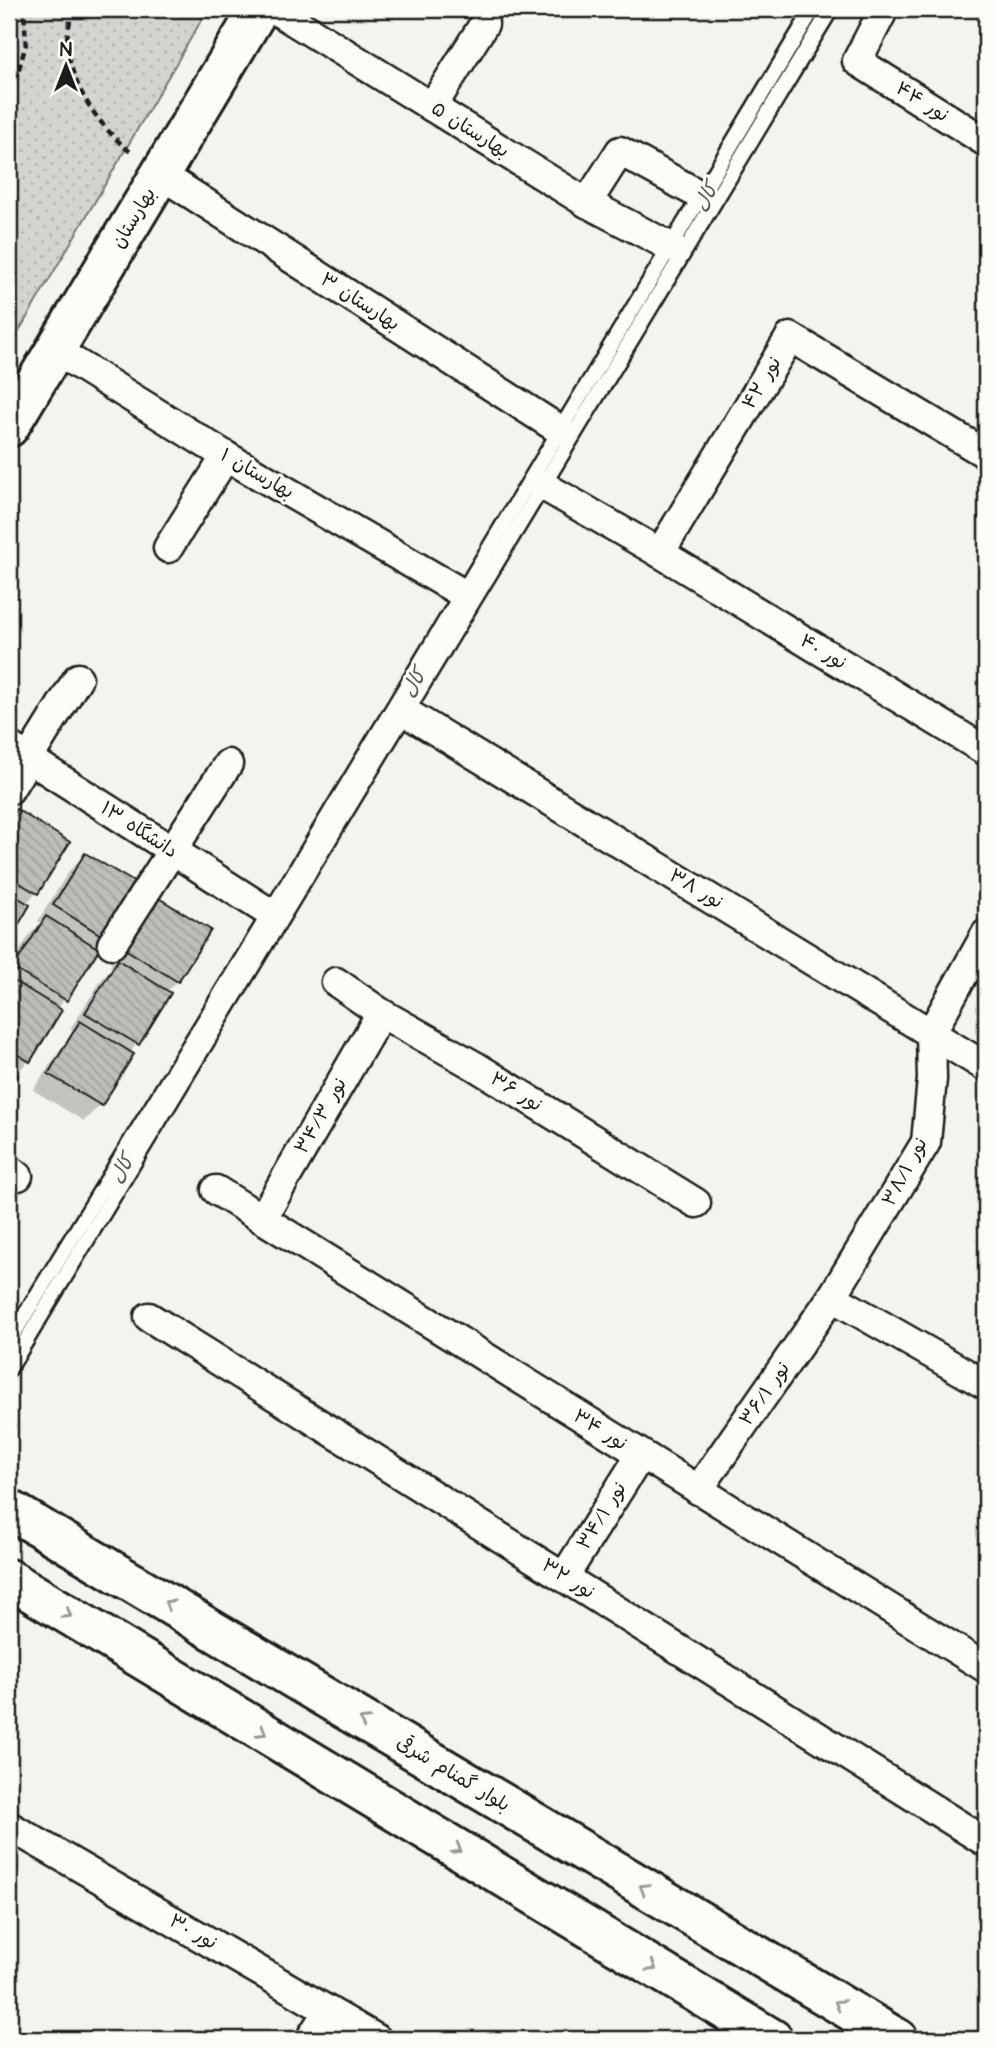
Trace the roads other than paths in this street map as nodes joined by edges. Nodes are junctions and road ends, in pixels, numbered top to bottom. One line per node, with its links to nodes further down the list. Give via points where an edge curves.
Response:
1 (259, 9): 9 (main road, بهارستان)
2 (274, 9): 7 (street, بهارستان ۵)
3 (813, 9): 10 (lane)
4 (831, 9): 18 (lane)
5 (884, 9): 8 (street, نور ۴۴, via 857,61)
6 (484, 24): 7 (street)
7 (432, 107): 11 (street, بهارستان ۵)
8 (986, 142)
9 (160, 174): 13 (main road, بهارستان); 15 (street, بهارستان ۳)
10 (700, 195): 11 (street, via 620,151); 12 (lane)
11 (587, 203): 12 (street, بهارستان ۵)
12 (671, 247): 15 (lane)
13 (55, 350): 14 (main road, بهارستان); 17 (street, بهارستان ۱)
14 (9, 427)
15 (560, 430): 21 (lane)
16 (986, 454): 20 (street, نور ۴۲, via 790,337)
17 (226, 456): 19 (street); 21 (street, بهارستان ۱)
18 (542, 485): 20 (street, نور ۴۰); 23 (lane)
19 (168, 548)
20 (660, 553): 24 (street, نور ۴۰)
21 (462, 593): 29 (lane)
22 (78, 678): 25 (street)
23 (405, 712): 34 (street, نور ۳۸); 42 (lane)
24 (986, 751)
25 (19, 752): 27 (street); 28 (street, دانشگاه ۱۳)
26 (228, 764): 28 (street)
27 (9, 790)
28 (173, 851): 29 (street, دانشگاه ۱۳); 31 (street)
29 (270, 913): 41 (lane)
30 (986, 934): 34 (street)
31 (112, 944)
32 (336, 982): 33 (street, نور ۳۶)
33 (381, 1013): 37 (street, نور ۳۶); 38 (street, نور ۳۴/۳)
34 (931, 1033): 35 (street, نور ۳۸); 39 (street, نور ۳۸/۱, via 926,1142)
35 (986, 1067)
36 (216, 1190): 38 (street, نور ۳۴)
37 (696, 1203)
38 (262, 1219): 44 (street, نور ۳۴)
39 (832, 1297): 43 (street); 45 (street, نور ۳۶/۱)
40 (149, 1317): 47 (street, نور ۳۲)
41 (9, 1341)
42 (9, 1369)
43 (986, 1385)
44 (640, 1456): 45 (street, نور ۳۴); 47 (street, نور ۳۴/۱)
45 (698, 1490): 49 (street, نور ۳۴)
46 (9, 1509): 56 (main road, بلوار گمنام شرقی, one-way to 46)
47 (564, 1577): 51 (street, نور ۳۲)
48 (9, 1579): 55 (main road, one-way to 55)
49 (986, 1668)
50 (9, 1826): 52 (street, نور ۳۰)
51 (986, 1842)
52 (328, 2011): 53 (street); 54 (street, نور ۳۰)
53 (310, 2039)
54 (377, 2039)
55 (772, 2039)
56 (898, 2039)

